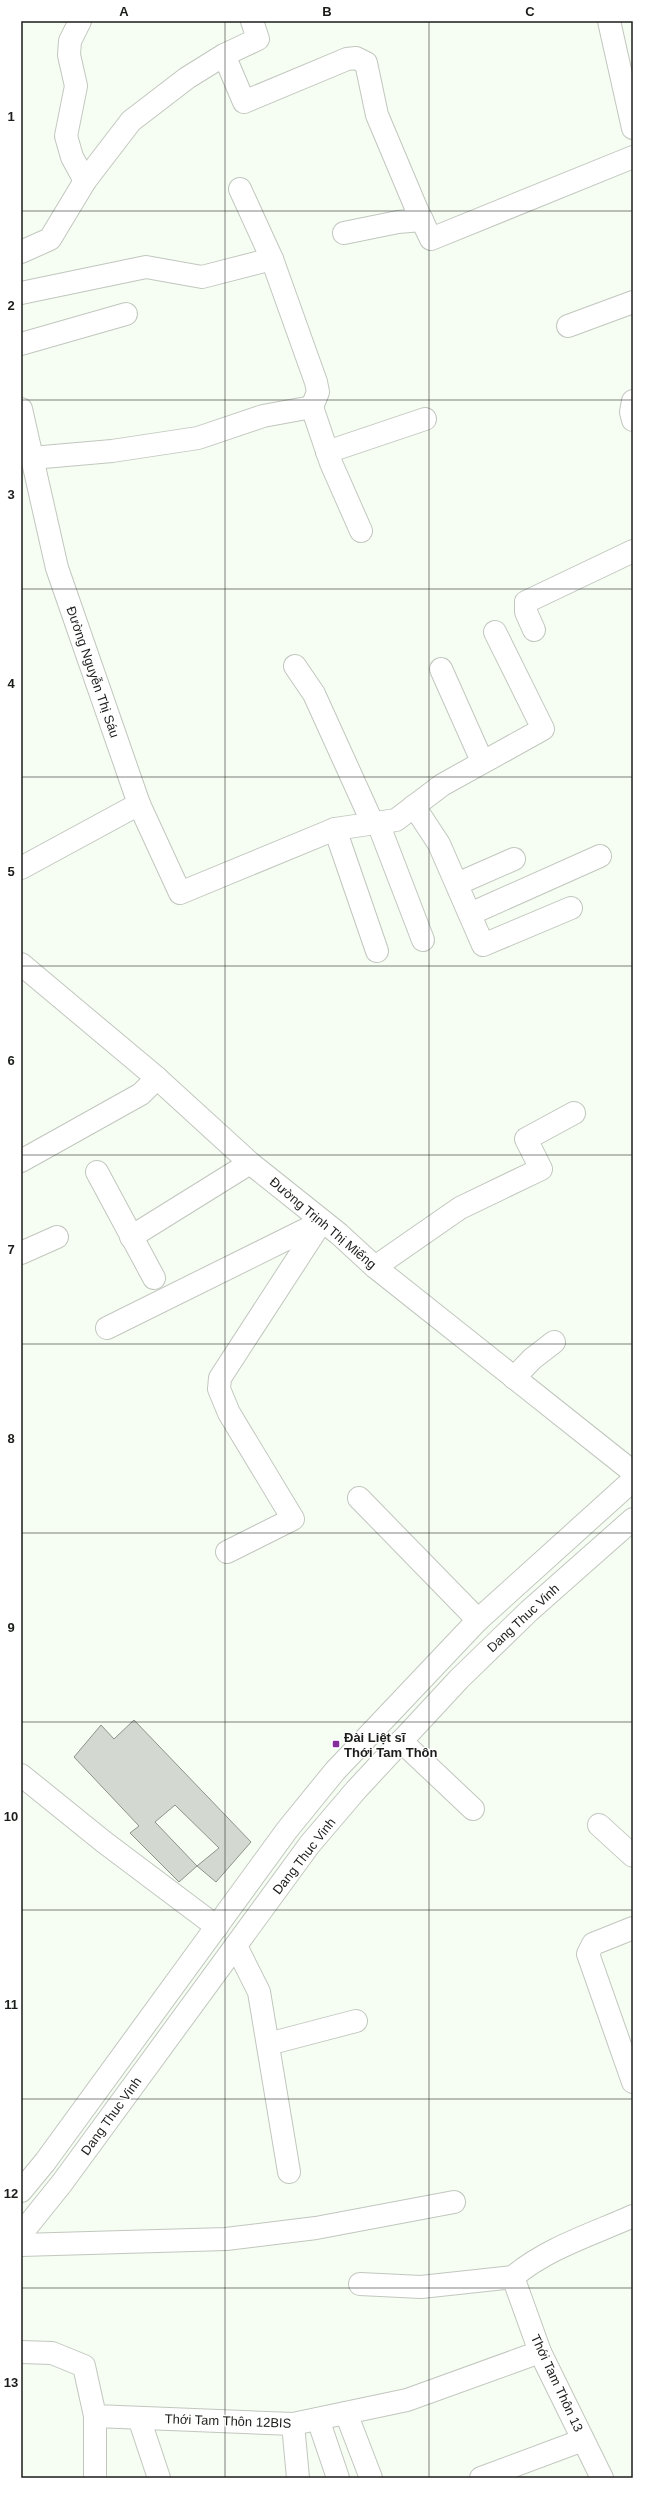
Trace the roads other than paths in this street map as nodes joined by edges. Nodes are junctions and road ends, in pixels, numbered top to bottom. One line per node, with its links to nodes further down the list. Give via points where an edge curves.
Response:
1 (80, 21): 7 (street, via 70,41 69,55 76,86 66,136 72,157)
2 (252, 21): 4 (street, via 258,39)
3 (609, 21): 5 (street)
4 (224, 55): 7 (street, via 166,92 132,121); 9 (street, via 244,102 347,59 356,58 366,64 377,114)
5 (633, 128)
6 (633, 157): 9 (street, via 431,239)
7 (85, 181): 11 (street, via 50,239)
8 (240, 189): 12 (street)
9 (422, 220): 10 (street)
10 (344, 233)
11 (21, 252)
12 (272, 259): 13 (street, via 202,277 146,267); 19 (street, via 316,382 318,392)
13 (21, 293)
14 (633, 302): 16 (street)
15 (126, 314): 17 (street)
16 (568, 326)
17 (21, 344)
18 (633, 401): 22 (street)
19 (312, 408): 23 (street); 24 (street, via 263,416 198,438 112,451)
20 (21, 409): 24 (street, Đường Nguyễn Thị Sáu)
21 (425, 418): 23 (street)
22 (633, 420)
23 (327, 452): 25 (street)
24 (32, 458): 32 (street, Đường Nguyễn Thị Sáu, via 57,568)
25 (361, 530)
26 (633, 551): 27 (street, via 526,602 526,612)
27 (534, 630)
28 (495, 632): 31 (street, via 543,729)
29 (296, 666): 34 (street, via 314,694)
30 (441, 669): 31 (street)
31 (482, 761): 33 (street, via 442,785)
32 (139, 804): 35 (street, Đường Nguyễn Thị Sáu, via 180,893); 38 (street)
33 (414, 806): 34 (street, via 396,820); 39 (street, via 439,844)
34 (376, 824): 35 (street); 42 (street)
35 (335, 828): 43 (street)
36 (600, 856): 41 (street)
37 (514, 859): 39 (street)
38 (21, 868)
39 (457, 884): 41 (street)
40 (571, 908): 41 (street, via 483,945)
41 (470, 914)
42 (423, 940)
43 (377, 951)
44 (21, 964): 45 (street, Đường Trịnh Thị Miếng)
45 (157, 1078): 47 (street, via 141,1094); 48 (street, Đường Trịnh Thị Miếng)
46 (574, 1113): 54 (street, via 526,1139 541,1169 460,1208)
47 (21, 1161)
48 (250, 1163): 50 (street, Đường Trịnh Thị Miếng); 52 (street)
49 (97, 1172): 52 (street)
50 (322, 1221): 54 (street, Đường Trịnh Thị Miếng); 56 (street); 63 (street, via 220,1378 219,1389 229,1414 293,1519)
51 (57, 1237): 53 (street)
52 (131, 1237): 55 (street)
53 (21, 1253)
54 (375, 1267): 58 (street, Đường Trịnh Thị Miếng)
55 (154, 1278)
56 (107, 1328)
57 (554, 1342): 58 (street, via 532,1359)
58 (514, 1378): 59 (street, Đường Trịnh Thị Miếng)
59 (633, 1472)
60 (633, 1480): 64 (street, Dang Thuc Vinh)
61 (359, 1498): 64 (street)
62 (633, 1519): 65 (street, Dang Thuc Vinh, via 529,1611)
63 (227, 1552)
64 (478, 1620): 70 (street, Dang Thuc Vinh, via 335,1771 287,1830)
65 (401, 1741): 67 (street); 72 (street, Dang Thuc Vinh, via 310,1844)
66 (21, 1775): 70 (street)
67 (473, 1809)
68 (599, 1825): 69 (street)
69 (633, 1856)
70 (216, 1927): 77 (street, Dang Thuc Vinh, via 45,2162)
71 (633, 1928): 75 (street, via 594,1944 588,1954)
72 (236, 1946): 74 (street, via 259,1992); 80 (street, Dang Thuc Vinh, via 62,2183)
73 (356, 2020): 74 (street)
74 (268, 2044): 76 (street)
75 (633, 2082)
76 (289, 2172)
77 (21, 2191)
78 (454, 2202): 81 (street, via 316,2228 226,2239)
79 (633, 2216): 82 (street, via 551,2252)
80 (21, 2234)
81 (21, 2246)
82 (513, 2277): 83 (street, via 421,2286); 85 (street, Thới Tam Thôn 13)
83 (360, 2284)
84 (21, 2352): 87 (street, via 52,2354 84,2366)
85 (540, 2352): 86 (street, Thới Tam Thôn 12BIS, via 407,2400); 91 (street, Thới Tam Thôn 13)
86 (346, 2413): 89 (street, Thới Tam Thôn 12BIS); 96 (street)
87 (95, 2416): 88 (street, Thới Tam Thôn 12BIS); 92 (street)
88 (139, 2418): 90 (street, Thới Tam Thôn 12BIS); 93 (street)
89 (318, 2419): 90 (street, Thới Tam Thôn 12BIS); 95 (street)
90 (293, 2424): 94 (street)
91 (583, 2440): 97 (street); 98 (street, Thới Tam Thôn 13)
92 (95, 2478)
93 (158, 2478)
94 (298, 2478)
95 (338, 2478)
96 (371, 2478)
97 (481, 2478)
98 (602, 2478)

